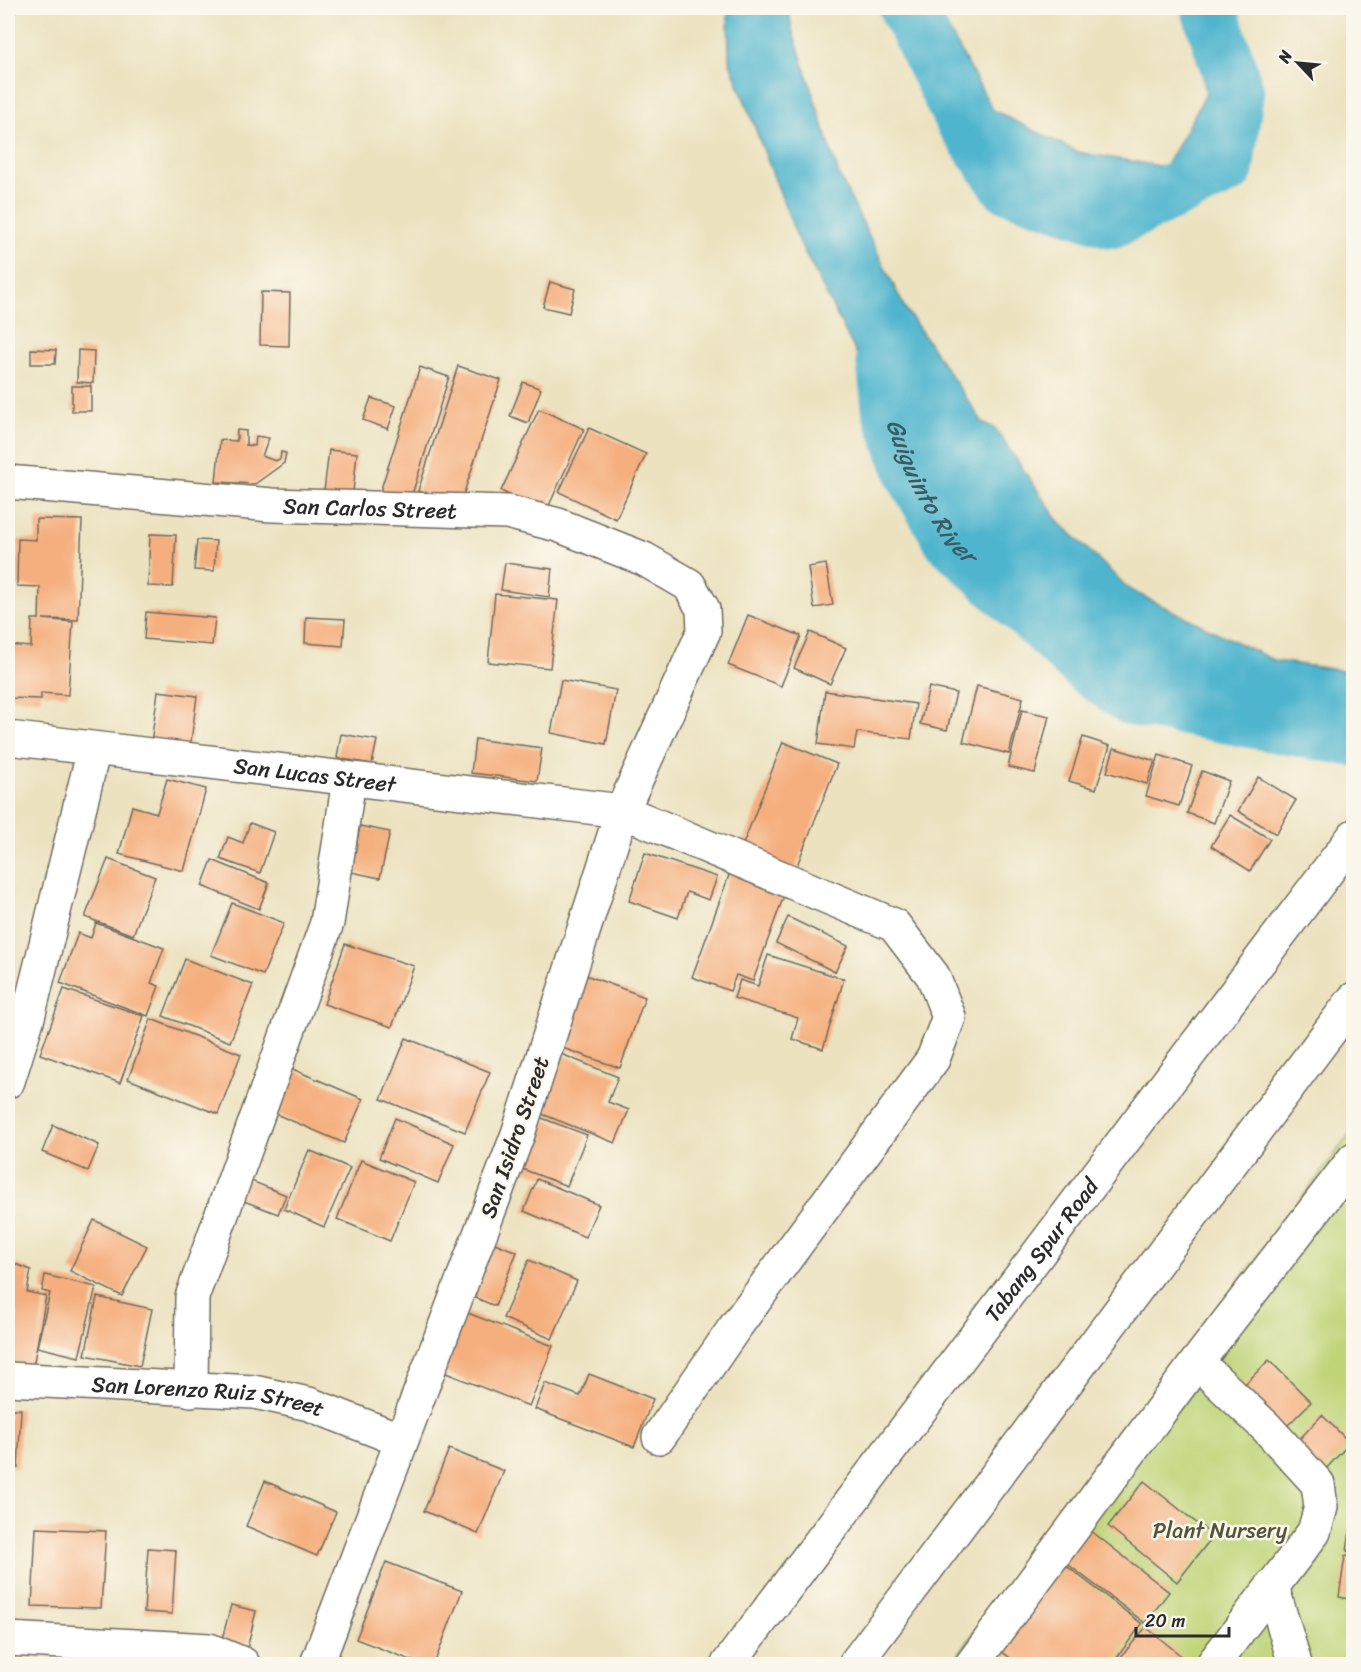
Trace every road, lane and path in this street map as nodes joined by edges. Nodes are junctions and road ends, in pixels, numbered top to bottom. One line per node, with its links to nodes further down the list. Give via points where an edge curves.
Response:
1 (8, 482): 2 (main road, San Carlos Street, via 272,506 507,512 558,525 644,559 689,585)
2 (703, 609): 6 (main road, San Isidro Street, via 704,631)
3 (8, 738): 4 (main road, San Lucas Street)
4 (94, 749): 5 (main road, San Lucas Street); 9 (main road)
5 (349, 780): 6 (main road, San Lucas Street); 14 (main road, via 327,922 192,1297)
6 (622, 811): 15 (main road, San Lucas Street, via 894,925 933,976 949,1017 933,1059); 16 (main road, San Isidro Street, via 518,1134)
7 (1353, 836): 21 (main road, Tabang Spur Road)
8 (1353, 999): 22 (main road)
9 (18, 1015): 10 (main road)
10 (8, 1081)
11 (1353, 1159): 12 (main road)
12 (1197, 1362): 17 (main road, via 1267,1428 1318,1484 1321,1507 1314,1532); 23 (main road)
13 (8, 1379): 14 (main road, San Lorenzo Ruiz Street)
14 (191, 1390): 16 (main road, San Lorenzo Ruiz Street, via 254,1392 309,1404)
15 (659, 1437)
16 (401, 1440): 20 (main road, San Isidro Street)
17 (1272, 1586): 24 (main road); 25 (main road)
18 (8, 1639): 19 (main road, via 209,1650)
19 (243, 1665)
20 (317, 1665)
21 (728, 1665)
22 (855, 1665)
23 (972, 1665)
24 (1212, 1665)
25 (1294, 1665)

